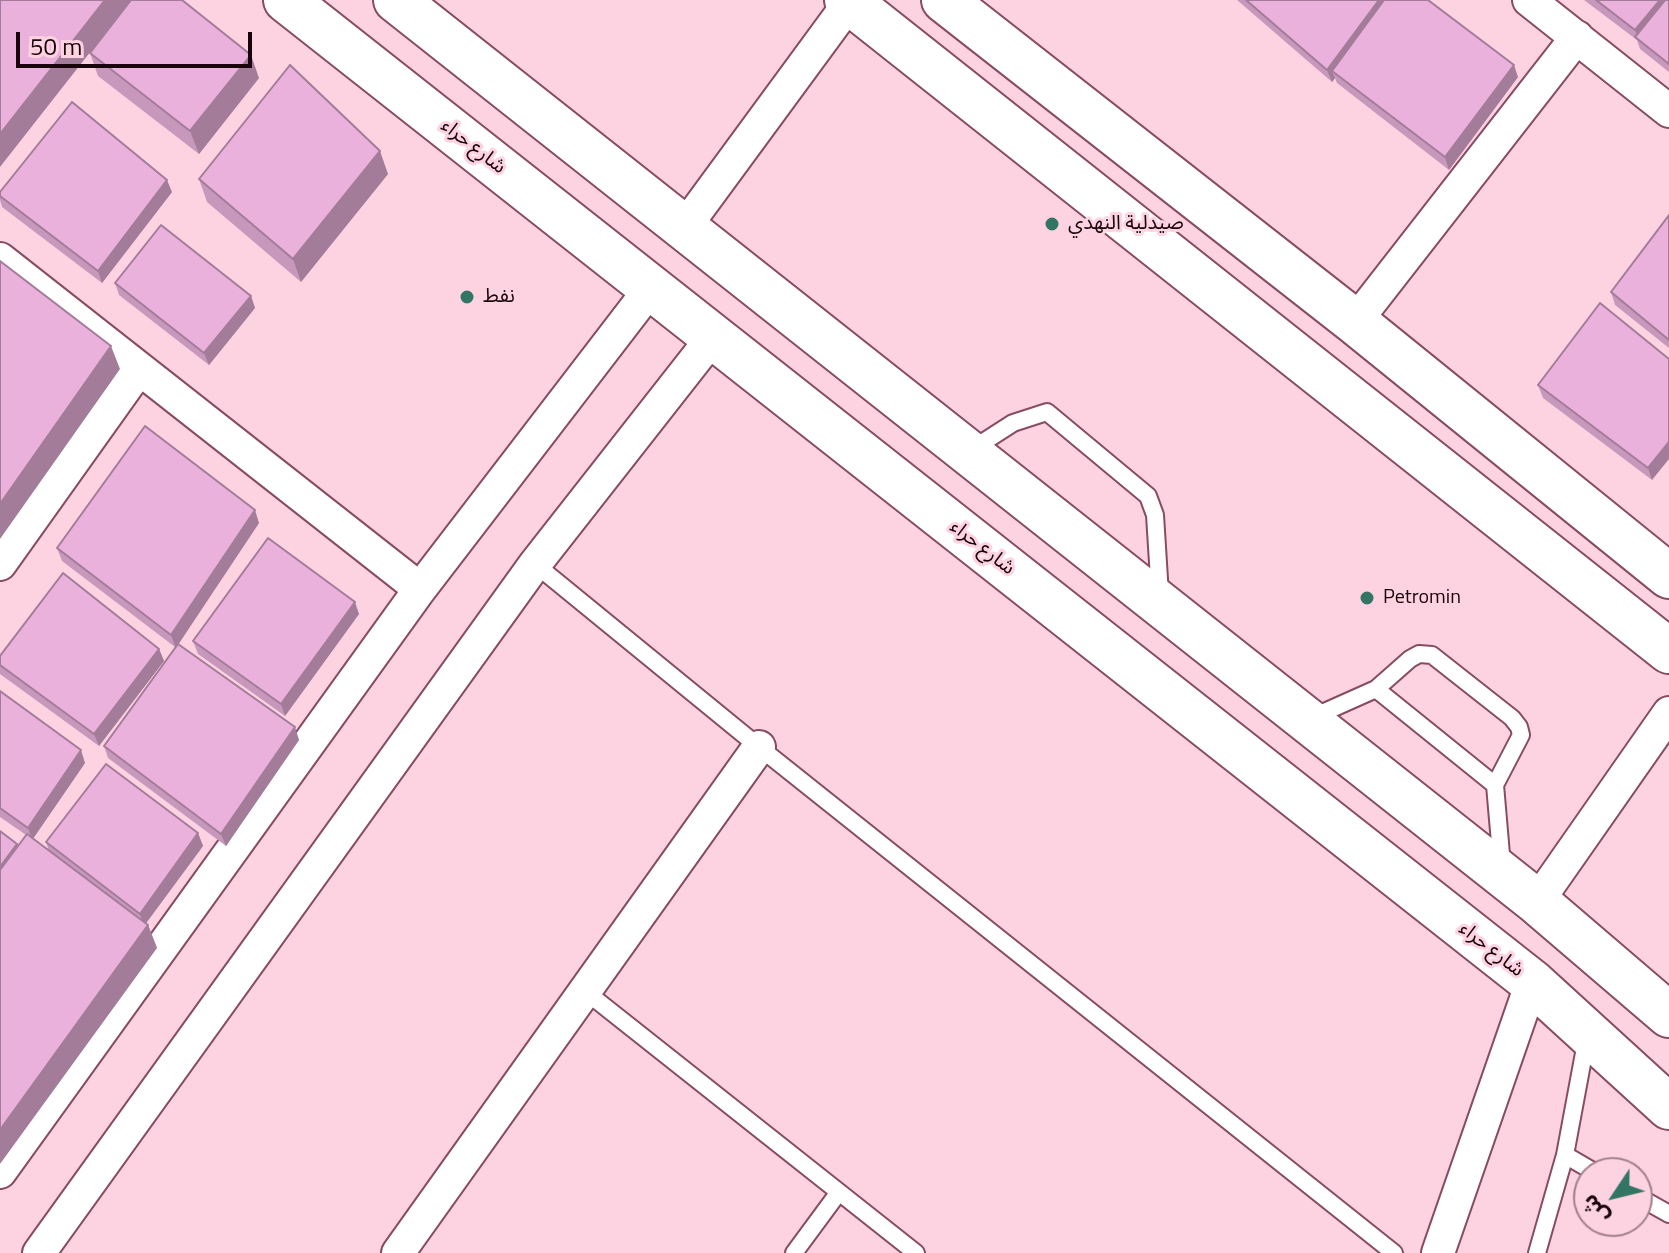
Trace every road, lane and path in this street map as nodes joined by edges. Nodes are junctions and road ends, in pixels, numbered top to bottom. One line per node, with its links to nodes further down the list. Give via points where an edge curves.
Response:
1 (286, 0): 10 (main road, شارع حراء)
2 (396, 0): 8 (main road)
3 (944, 0): 11 (main road)
4 (1529, 0): 6 (street)
5 (848, 1): 8 (street); 20 (main road)
6 (1577, 37): 7 (street); 11 (street)
7 (1669, 111)
8 (684, 228): 14 (main road)
9 (0, 259): 13 (street)
10 (651, 288): 12 (main road, شارع حراء); 18 (street)
11 (1355, 322): 17 (main road)
12 (713, 337): 16 (street); 28 (main road, شارع حراء)
13 (139, 369): 15 (street); 18 (street)
14 (968, 452): 19 (main road); 19 (lane, via 1013,423 1047,412 1148,496 1155,515)
15 (0, 564)
16 (535, 564): 24 (lane); 37 (street)
17 (1669, 576)
18 (420, 589): 35 (street)
19 (1161, 604): 23 (main road)
20 (1669, 651)
21 (1376, 689): 23 (lane); 25 (lane); 25 (lane, via 1410,659 1432,655 1512,718 1521,735)
22 (1669, 713): 27 (street)
23 (1308, 720): 26 (main road)
24 (759, 747): 29 (street); 41 (lane)
25 (1495, 785): 26 (lane)
26 (1503, 875): 27 (main road)
27 (1537, 902): 30 (main road)
28 (1532, 982): 31 (main road, شارع حراء); 42 (street)
29 (585, 991): 36 (lane); 38 (street)
30 (1669, 1015)
31 (1588, 1032): 32 (main road, شارع حراء); 33 (lane)
32 (1669, 1107)
33 (1565, 1155): 34 (lane); 43 (lane)
34 (1573, 1160)
35 (0, 1172)
36 (839, 1192): 39 (lane); 40 (lane)
37 (39, 1253)
38 (398, 1253)
39 (794, 1253)
40 (916, 1253)
41 (1394, 1253)
42 (1438, 1253)
43 (1537, 1253)

